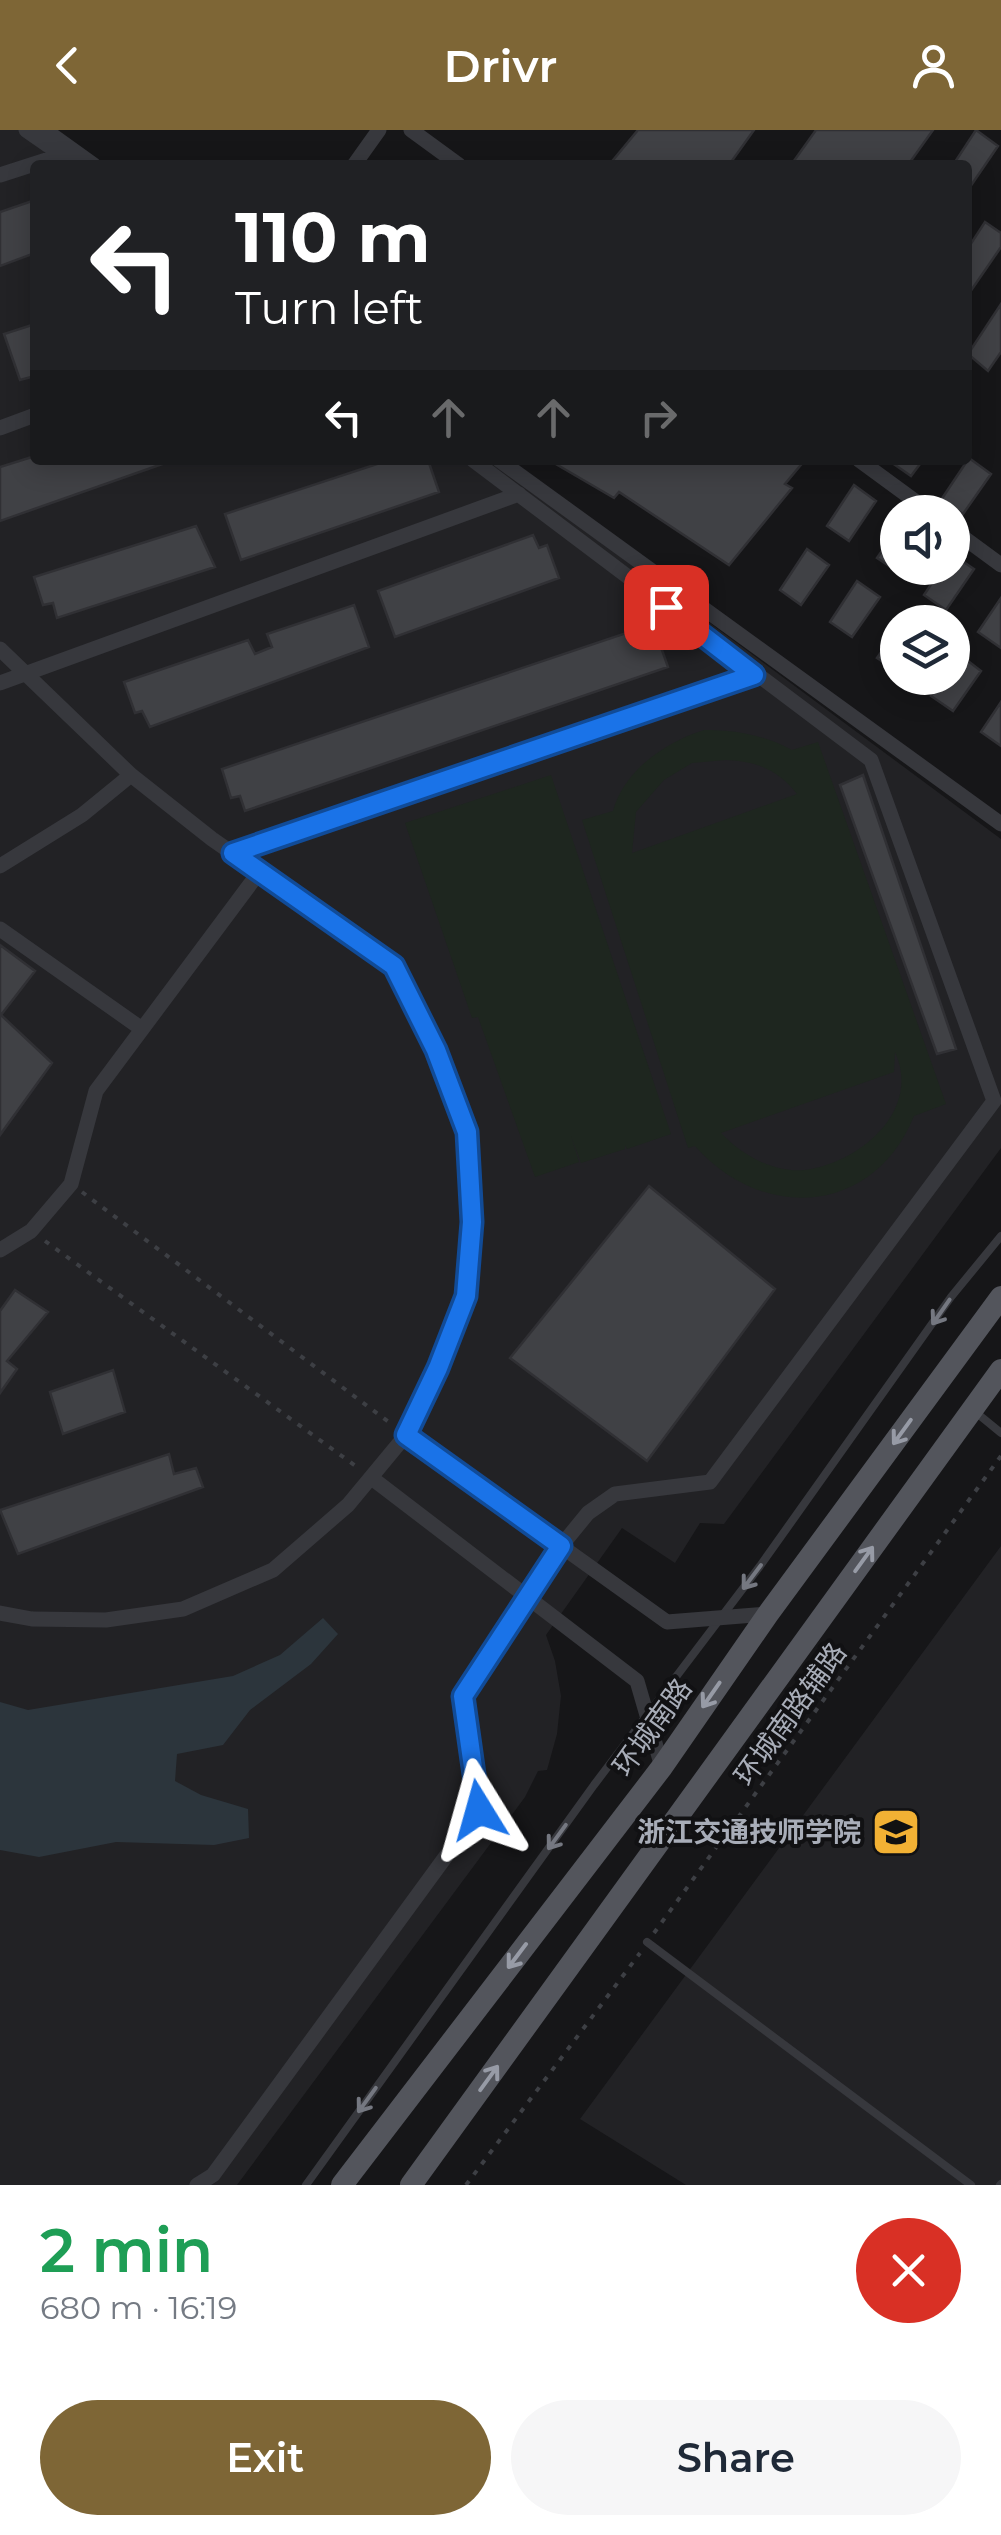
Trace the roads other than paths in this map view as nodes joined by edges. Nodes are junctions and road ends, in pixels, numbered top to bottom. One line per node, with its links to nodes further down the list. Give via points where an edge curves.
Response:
1 (26, 130): 5 (street)
2 (46, 130): 6 (street)
3 (380, 130): 7 (street)
4 (411, 130): 8 (street)
5 (68, 160)
6 (87, 160)
7 (358, 160)
8 (452, 160)
9 (30, 168): 10 (street)
10 (0, 175)
11 (30, 417): 12 (street)
12 (0, 428)
13 (480, 465): 16 (street)
14 (507, 465): 25 (street)
15 (866, 465): 17 (street)
16 (519, 494): 21 (street); 22 (street)
17 (907, 495)
18 (970, 542): 19 (street)
19 (1001, 564)
20 (0, 649): 21 (street)
21 (23, 673): 23 (street); 24 (street)
22 (754, 675): 26 (street); 39 (street, via 870,760 994,1101 710,1482 615,1494)
23 (0, 683)
24 (131, 775): 26 (street); 27 (street)
25 (1001, 824)
26 (233, 853): 28 (street)
27 (0, 866)
28 (260, 871): 30 (street); 37 (street, via 394,966 467,1132 472,1222 466,1296)
29 (0, 929): 30 (street)
30 (142, 1030): 32 (street, via 96,1091 71,1184 32,1232)
31 (1001, 1236): 43 (lane, one-way to 43)
32 (0, 1250)
33 (1001, 1297): 42 (main road, 环城南路, one-way to 42)
34 (1001, 1370): 35 (main road)
35 (972, 1410): 36 (lane); 50 (main road, one-way to 35)
36 (1001, 1432)
37 (406, 1435): 38 (street); 39 (street)
38 (373, 1479): 40 (street); 41 (street, via 274,1570 182,1609 106,1620)
39 (561, 1546): 40 (street); 43 (street, via 667,1622)
40 (529, 1598): 44 (street, via 637,1681); 47 (street, via 463,1696 479,1810 213,2174)
41 (0, 1613)
42 (768, 1614): 43 (street); 45 (main road, 环城南路, one-way to 45)
43 (721, 1618): 44 (lane)
44 (647, 1715): 45 (street); 48 (lane, one-way to 48)
45 (662, 1768): 49 (main road, 环城南路, one-way to 49)
46 (647, 1942): 51 (lane)
47 (198, 2185)
48 (306, 2185)
49 (342, 2185)
50 (411, 2185)
51 (971, 2185)

